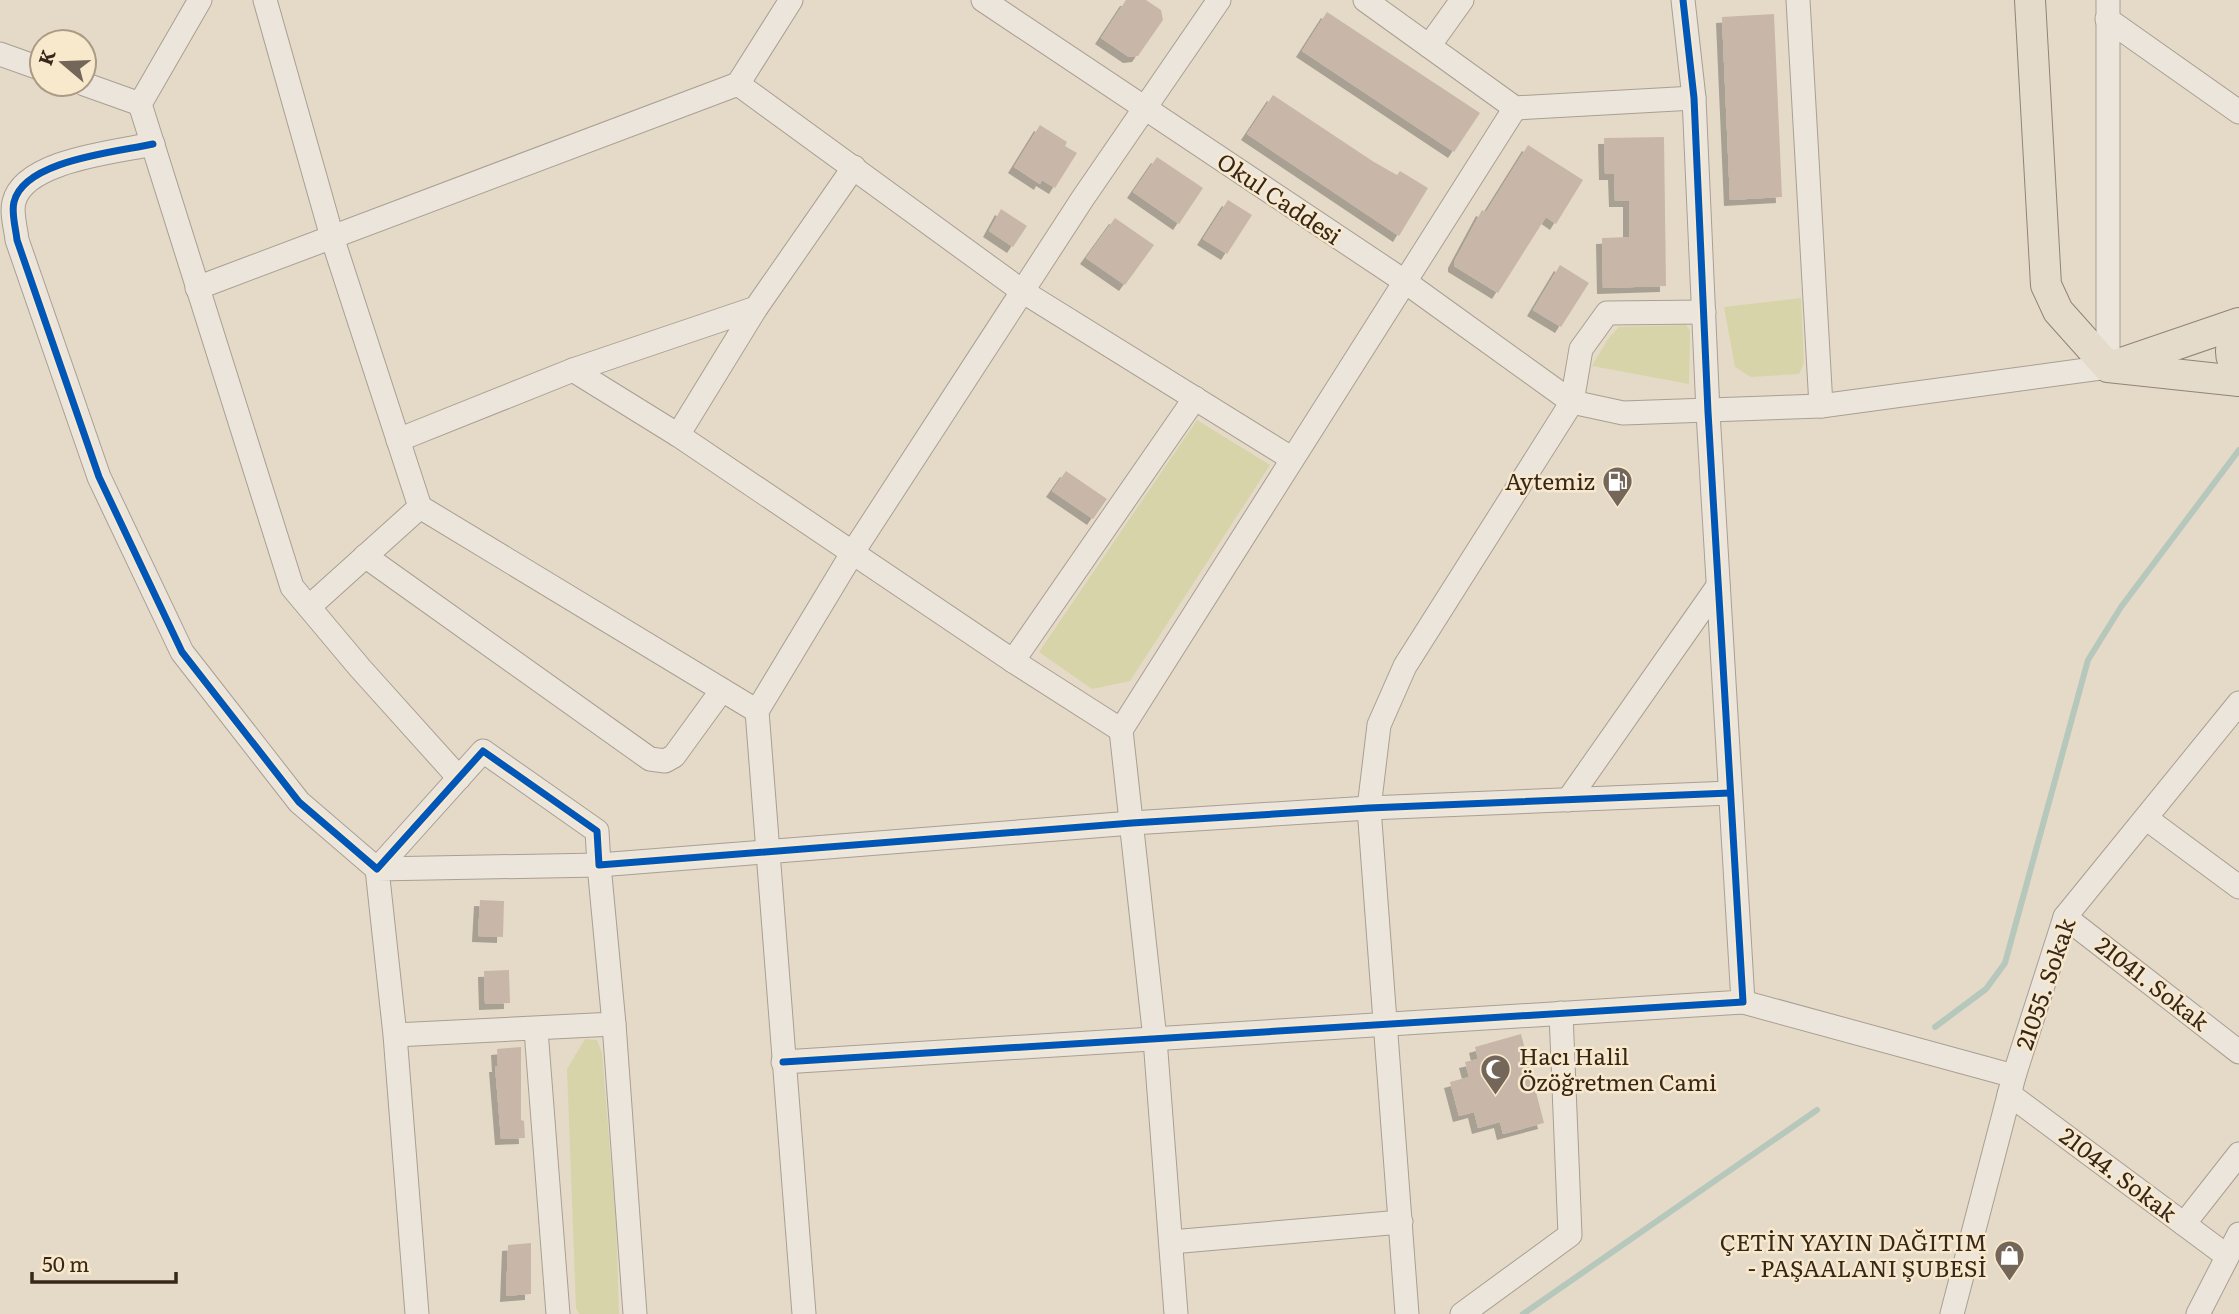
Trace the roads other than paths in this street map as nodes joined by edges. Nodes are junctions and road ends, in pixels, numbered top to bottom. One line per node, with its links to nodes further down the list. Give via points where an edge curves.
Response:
1 (200, 0): 18 (street)
2 (265, 0): 24 (street)
3 (791, 0): 15 (street)
4 (983, 0): 19 (street, Okul Caddesi)
5 (1219, 0): 19 (street)
6 (1365, 0): 12 (street)
7 (1462, 0): 12 (street)
8 (1683, 0): 17 (street)
9 (1798, 0): 37 (street)
10 (2030, 0): 31 (main road, via 2046,285 2058,311)
11 (2108, 10): 21 (street); 31 (street)
12 (1429, 46): 20 (street)
13 (0, 54): 14 (street)
14 (28, 64)
15 (738, 84): 23 (street); 24 (street)
16 (98, 89): 18 (street)
17 (1694, 98): 20 (street); 29 (street)
18 (140, 104): 22 (street)
19 (1144, 108): 25 (street, Okul Caddesi); 27 (street)
20 (1515, 108): 25 (street)
21 (2239, 112)
22 (153, 144): 26 (street); 60 (street, via 50,167 25,181 14,202 17,240 99,477 182,652 299,802)
23 (854, 167): 27 (street); 28 (street)
24 (332, 237): 26 (street); 40 (street)
25 (1404, 281): 36 (street, Okul Caddesi); 41 (street)
26 (197, 288): 46 (street, via 292,587)
27 (1023, 291): 35 (street); 43 (street)
28 (756, 308): 32 (street); 39 (street)
29 (1704, 312): 36 (street, via 1607,313 1581,349); 38 (street)
30 (2239, 325): 31 (main road); 33 (main road, via 2230,346)
31 (2108, 367): 34 (main road); 37 (street)
32 (573, 370): 39 (street); 40 (street)
33 (2239, 372)
34 (2239, 381)
35 (1195, 398): 41 (street); 47 (street)
36 (1572, 402): 38 (street, via 1623,413); 55 (street, via 1405,666 1379,725)
37 (1821, 406): 38 (street)
38 (1708, 412): 45 (street)
39 (678, 436): 43 (street)
40 (398, 440): 42 (street)
41 (1292, 458): 51 (street)
42 (419, 507): 44 (street); 48 (street)
43 (853, 552): 47 (street); 50 (street)
44 (365, 556): 46 (street); 48 (street, via 650,759 665,761 674,756)
45 (1718, 586): 53 (street); 54 (street)
46 (309, 607): 52 (street)
47 (1013, 661): 51 (street)
48 (722, 690): 50 (street)
49 (2239, 704): 56 (street, 21055. Sokak)
50 (757, 711): 58 (street)
51 (1121, 730): 57 (street)
52 (459, 778): 59 (street, via 483,751 597,831); 60 (street)
53 (1730, 793): 54 (street); 63 (street)
54 (1568, 800): 55 (street)
55 (1370, 808): 57 (street); 66 (street)
56 (2147, 819): 61 (street); 62 (street, 21055. Sokak)
57 (1132, 823): 58 (street); 69 (street)
58 (766, 854): 59 (street); 71 (street)
59 (599, 865): 60 (street); 65 (street)
60 (377, 869): 68 (street)
61 (2239, 887)
62 (2065, 917): 70 (street, 21041. Sokak); 72 (street, 21055. Sokak)
63 (1742, 1002): 64 (street); 72 (street)
64 (1561, 1013): 66 (street); 86 (street, via 1570,1235)
65 (614, 1024): 67 (street); 82 (street)
66 (1387, 1024): 69 (street); 74 (street)
67 (536, 1030): 68 (street); 81 (street)
68 (395, 1035): 80 (street)
69 (1155, 1039): 71 (street); 77 (street)
70 (2239, 1052)
71 (783, 1062): 83 (street)
72 (2012, 1085): 75 (street, 21044. Sokak); 79 (street, 21055. Sokak)
73 (2235, 1166): 75 (street)
74 (1401, 1222): 77 (street); 85 (street)
75 (2184, 1224): 78 (street, 21044. Sokak)
76 (2239, 1234): 78 (street)
77 (1171, 1241): 84 (street)
78 (2227, 1256): 87 (street)
79 (1953, 1313)
80 (417, 1314)
81 (558, 1314)
82 (635, 1314)
83 (803, 1314)
84 (1177, 1314)
85 (1407, 1314)
86 (1462, 1314)
87 (2198, 1314)

